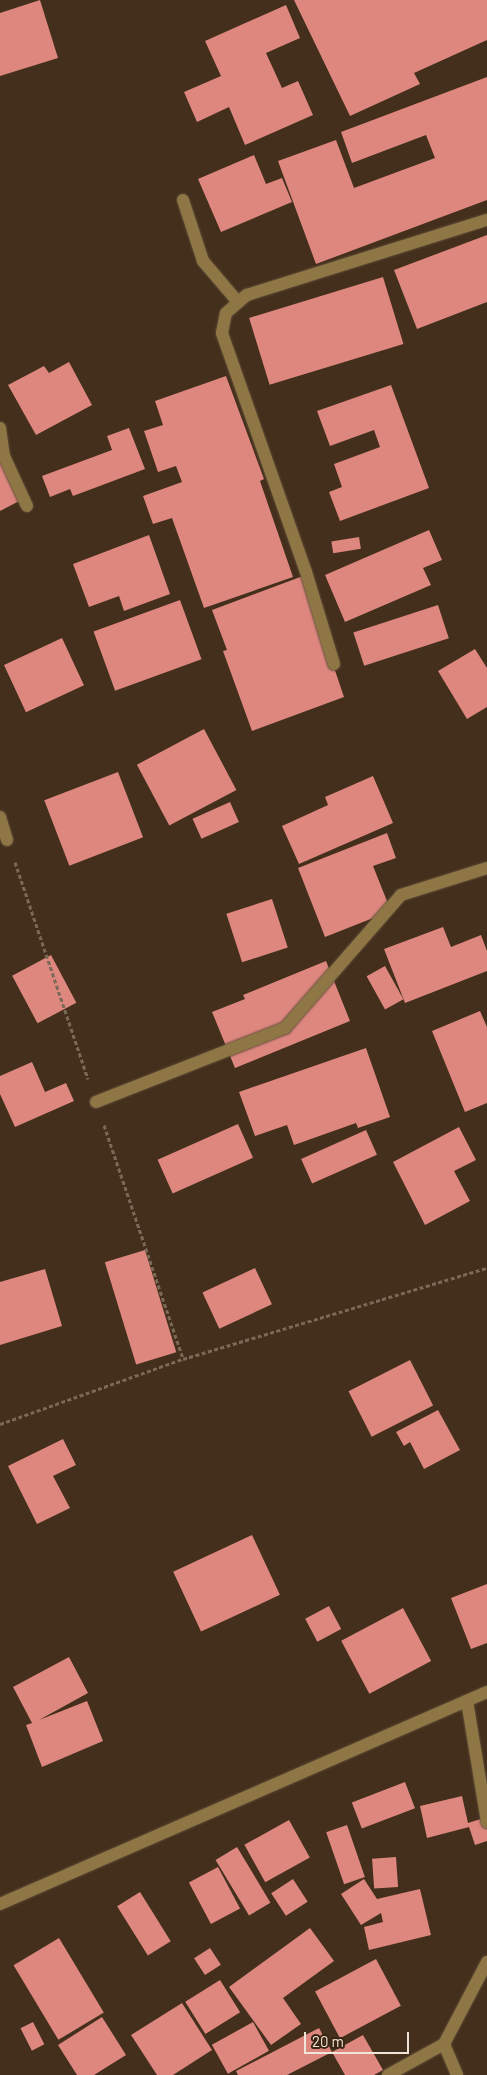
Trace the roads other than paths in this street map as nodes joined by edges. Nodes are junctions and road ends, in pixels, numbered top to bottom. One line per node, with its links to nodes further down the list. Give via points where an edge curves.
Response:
1 (183, 200): 3 (street, via 204,261)
2 (487, 220): 3 (street, via 266,288)
3 (237, 301): 6 (street, via 226,313 222,334 306,572)
4 (0, 428): 5 (street, via 4,456)
5 (28, 506)
6 (334, 664)
7 (0, 817): 8 (street)
8 (7, 840)
9 (487, 868): 10 (street, via 401,895 285,1028)
10 (96, 1102)
11 (487, 1692): 12 (street)
12 (467, 1701): 13 (street); 14 (street)
13 (487, 1822)
14 (0, 1904)
15 (487, 1962): 16 (street)
16 (444, 2044): 17 (street); 18 (street)
17 (388, 2075)
18 (457, 2075)

